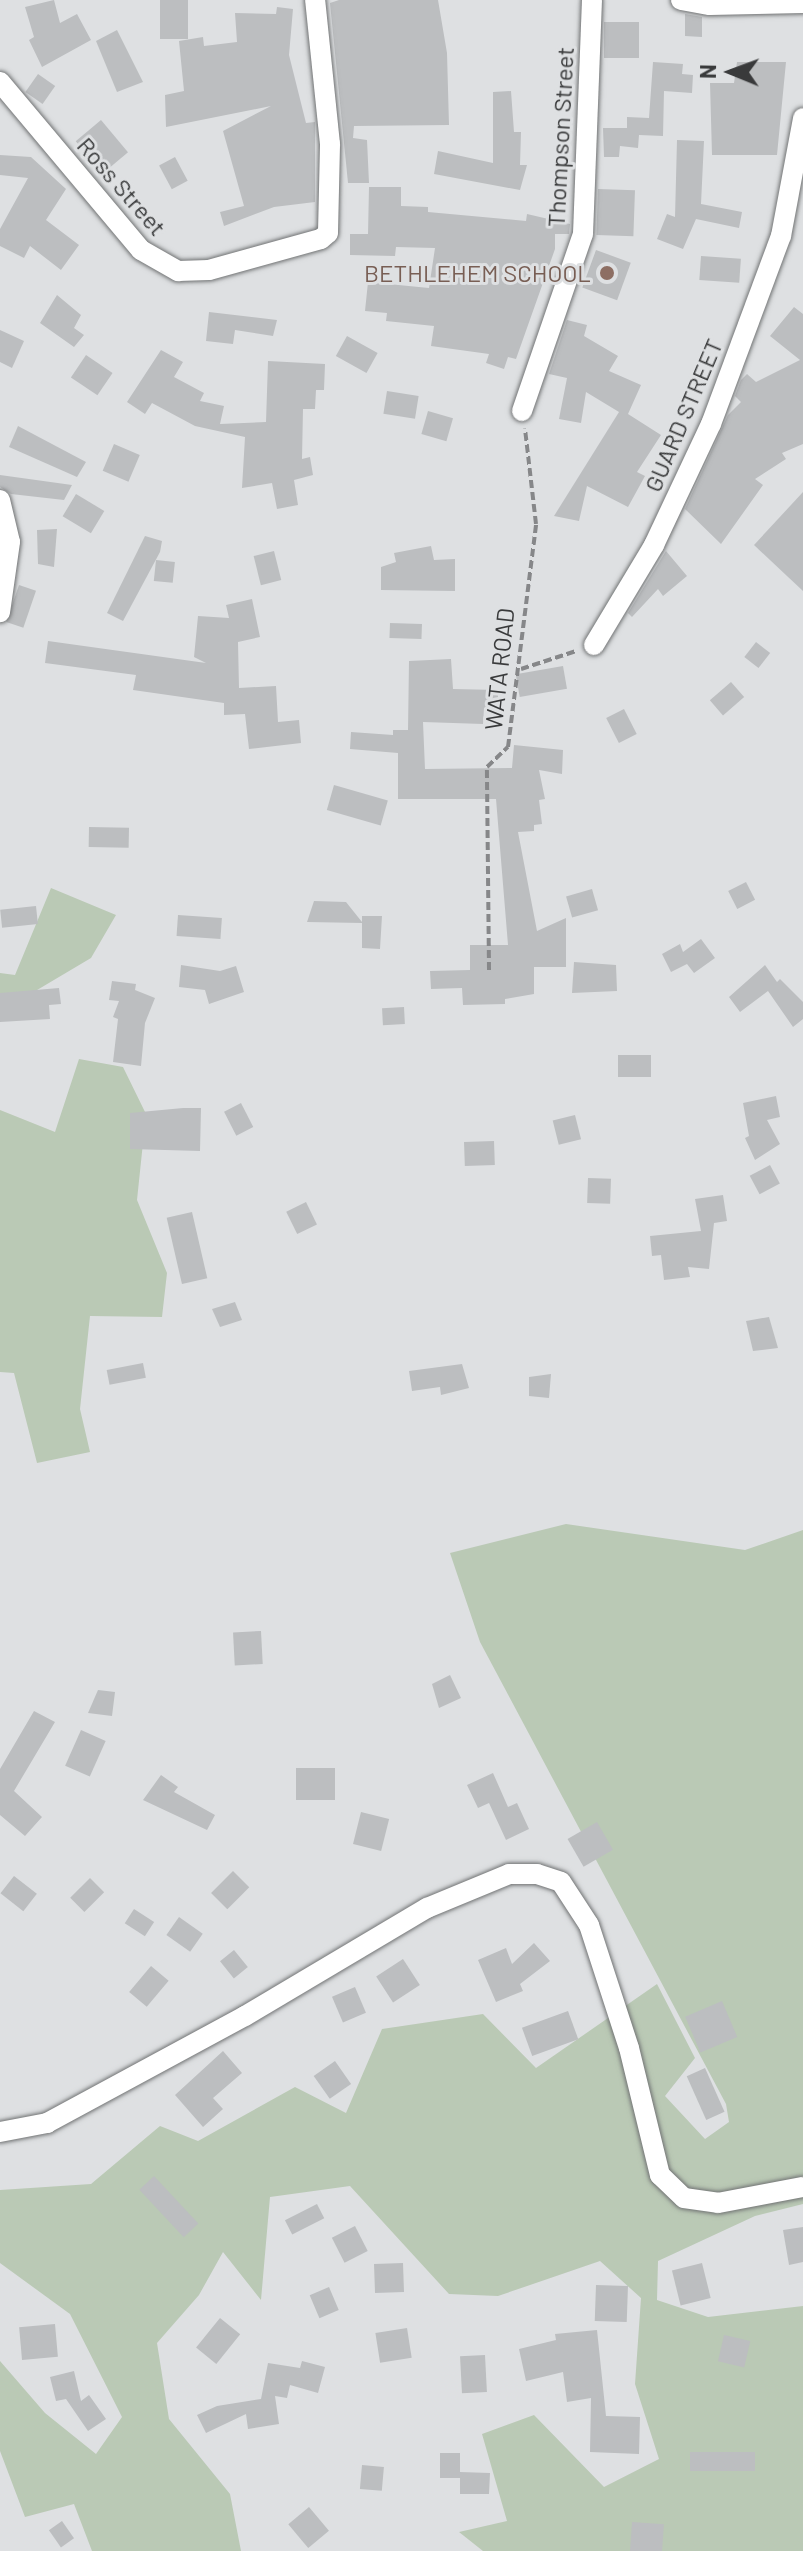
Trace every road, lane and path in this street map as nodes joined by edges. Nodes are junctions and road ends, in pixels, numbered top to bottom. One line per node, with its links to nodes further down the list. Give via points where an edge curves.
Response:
1 (315, 0): 5 (street, Ross Street, via 332,171 328,233 209,270 178,271 141,250)
2 (592, 0): 7 (street, Thompson Street, via 583,234)
3 (681, 0): 4 (street, via 710,5)
4 (803, 3)
5 (0, 82)
6 (803, 118): 10 (street, GUARD STREET, via 781,236 716,411 654,545)
7 (522, 411): 11 (path, WATA ROAD, via 536,524 526,578)
8 (0, 500): 9 (street, via 10,542)
9 (0, 612)
10 (594, 645): 11 (path)
11 (521, 669): 12 (path, WATA ROAD, via 508,747 487,767)
12 (489, 970)
13 (0, 2132): 14 (street, via 47,2123 245,2016 427,1908 509,1874 537,1874 561,1882 589,1925 629,2048 660,2175 684,2198 718,2203)
14 (803, 2187)

